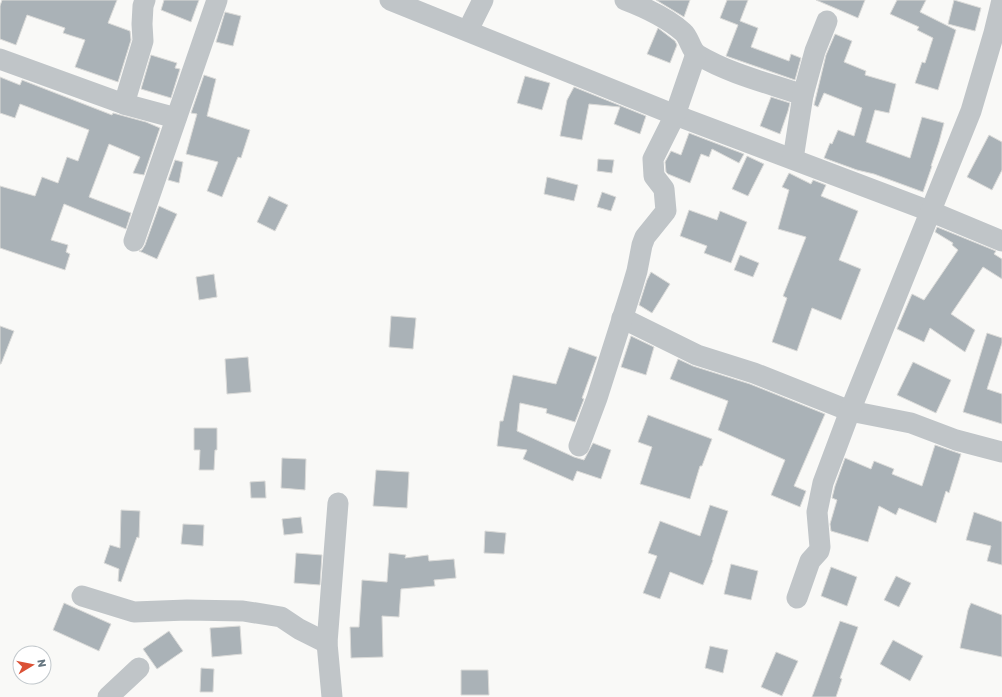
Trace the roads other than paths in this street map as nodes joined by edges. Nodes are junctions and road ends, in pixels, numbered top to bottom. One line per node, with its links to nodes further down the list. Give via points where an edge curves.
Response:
1 (145, 0): 12 (street, via 143,41)
2 (217, 0): 14 (street)
3 (390, 0): 8 (street)
4 (483, 0): 8 (street)
5 (625, 0): 9 (street, via 662,16 684,33)
6 (1002, 0): 16 (street, via 971,111)
7 (827, 21): 11 (street, via 815,51)
8 (468, 30): 13 (street)
9 (696, 54): 11 (street, via 728,70); 13 (street)
10 (0, 59): 12 (street)
11 (803, 95): 15 (street)
12 (124, 104): 14 (street)
13 (674, 115): 15 (street); 19 (street, via 653,159 654,176 664,190 666,211 645,237)
14 (176, 118): 17 (street)
15 (793, 159): 16 (street)
16 (932, 212): 18 (street); 20 (street)
17 (134, 240)
18 (1002, 241)
19 (622, 318): 20 (street, via 697,354 754,373); 21 (street)
20 (850, 411): 22 (street, via 911,424 956,440); 25 (street, via 823,483 817,512 819,551 810,561)
21 (579, 446)
22 (1002, 452)
23 (338, 503): 26 (street)
24 (82, 596): 26 (street, via 134,612 243,611 281,617 298,629)
25 (798, 598)
26 (327, 643): 29 (street)
27 (139, 668): 28 (street)
28 (108, 697)
29 (332, 697)

